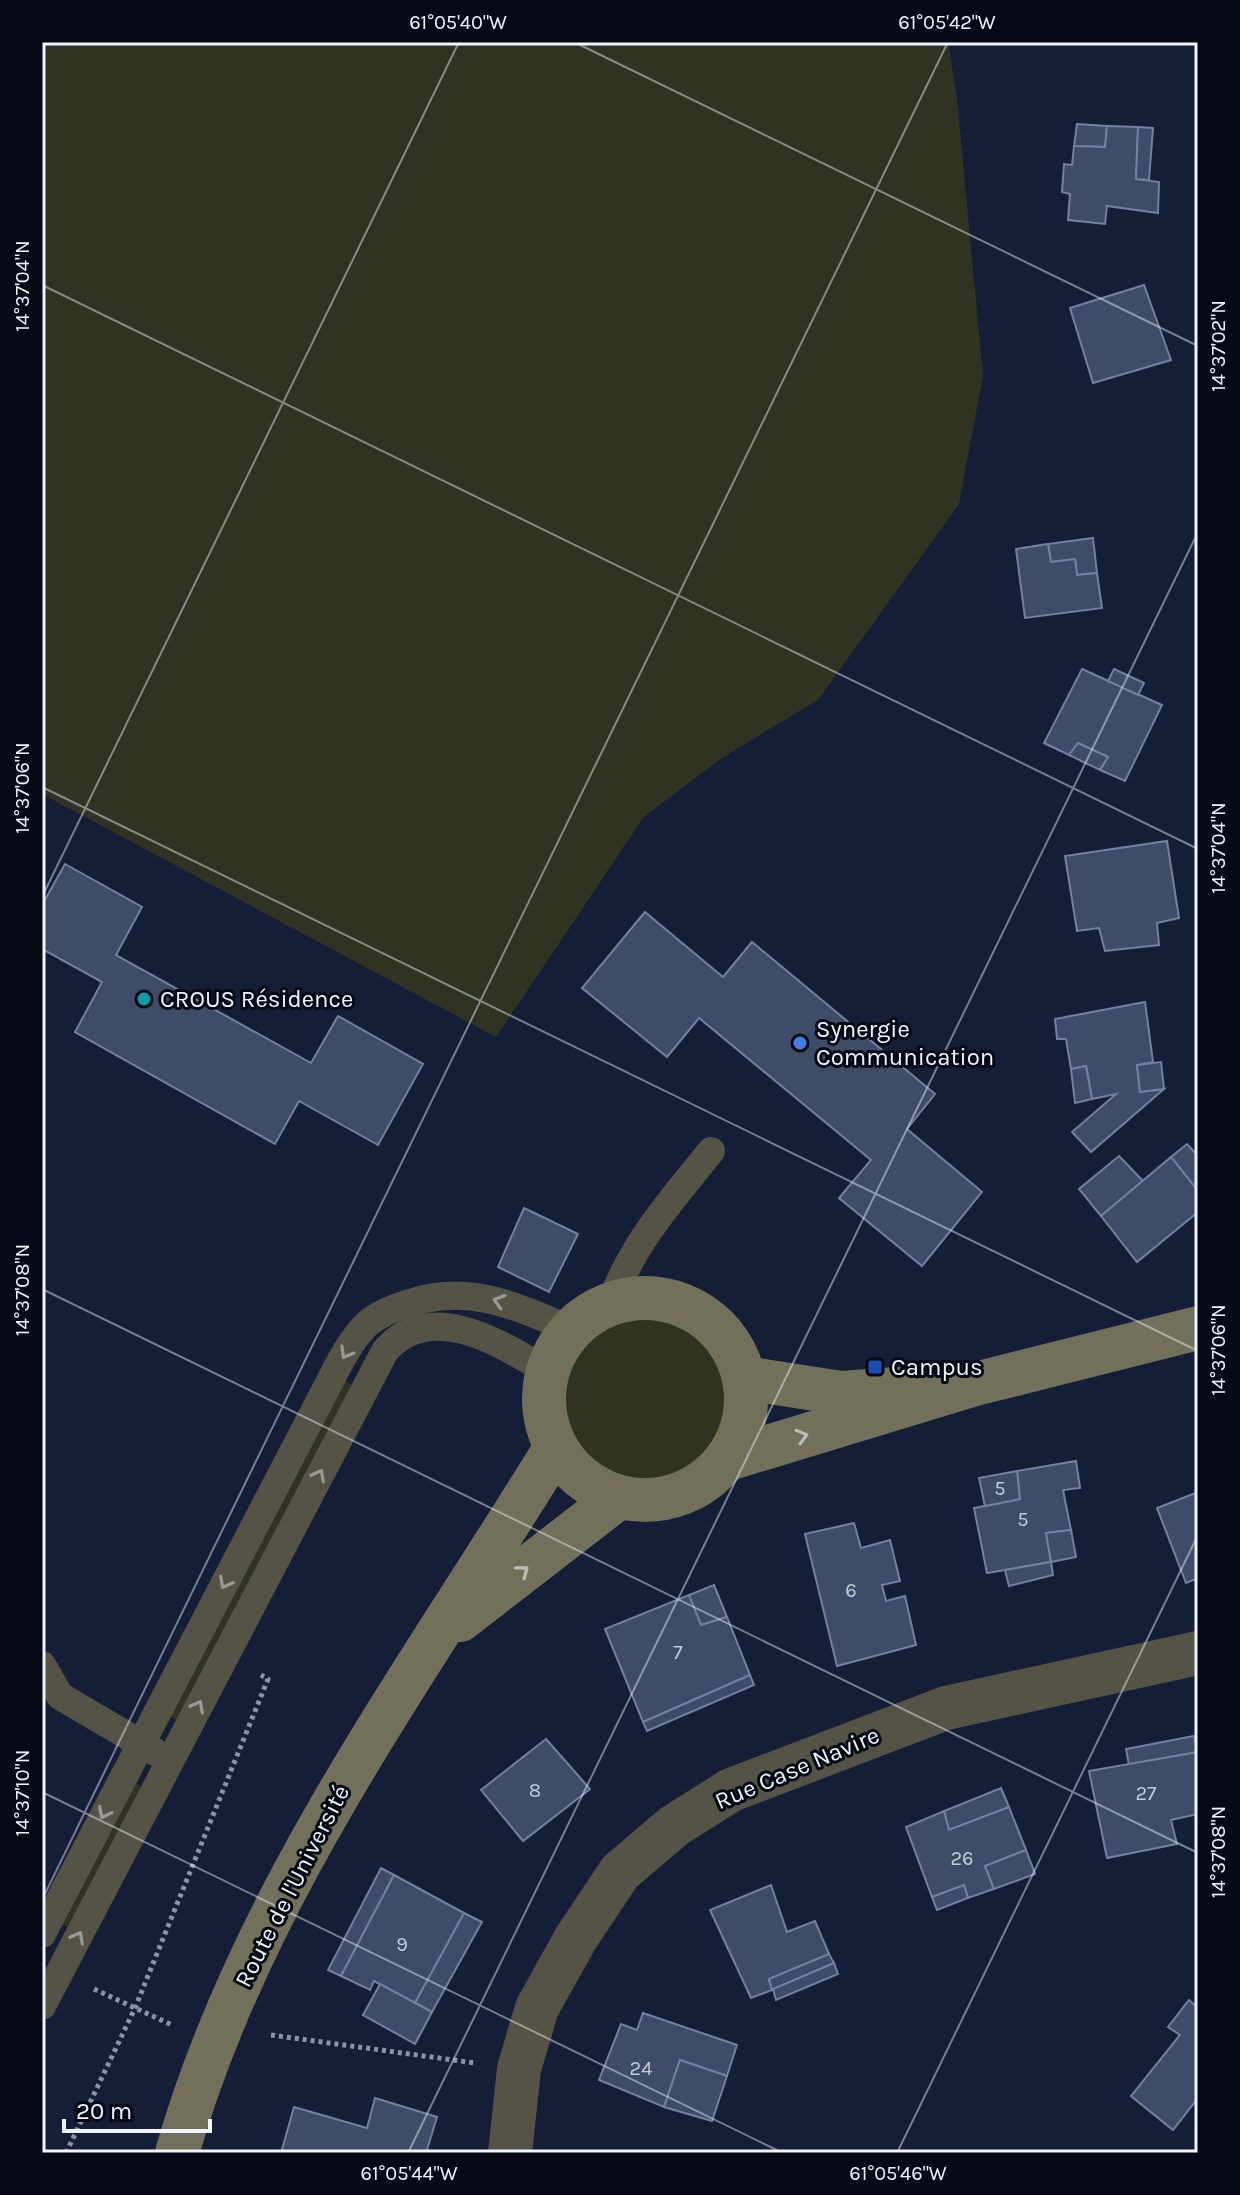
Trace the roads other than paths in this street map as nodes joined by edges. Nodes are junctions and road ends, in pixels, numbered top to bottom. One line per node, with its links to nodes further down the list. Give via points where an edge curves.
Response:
1 (711, 1151): 2 (lane, via 630,1255)
2 (611, 1303): 4 (main road); 6 (main road, via 668,1300 695,1310 735,1351)
3 (1198, 1328): 7 (main road)
4 (572, 1330): 5 (main road); 14 (lane, one-way to 14, via 471,1294 422,1299 374,1316 341,1360)
5 (547, 1371): 8 (main road, via 547,1423); 15 (lane, one-way to 5, via 391,1344 433,1327 453,1327 494,1340)
6 (745, 1378): 7 (main road, via 841,1393); 9 (main road, via 747,1407)
7 (975, 1384): 9 (main road, one-way to 7)
8 (556, 1447): 10 (main road, via 583,1478); 11 (main road, Route de l'Université)
9 (728, 1459): 10 (main road, via 691,1490 643,1501)
10 (619, 1497): 11 (main road, Route de l'Université, one-way to 10)
11 (439, 1636): 18 (main road, Route de l'Université, via 339,1791 212,2045)
12 (1198, 1653): 19 (street, Rue Case Navire, via 946,1708 731,1790 674,1826 620,1872 537,2008 519,2069)
13 (42, 1665): 14 (lane, via 60,1696)
14 (140, 1745): 15 (lane); 16 (lane, one-way to 16)
15 (170, 1760): 17 (lane, one-way to 15)
16 (42, 1934)
17 (42, 2006)
18 (177, 2153)
19 (510, 2153)

